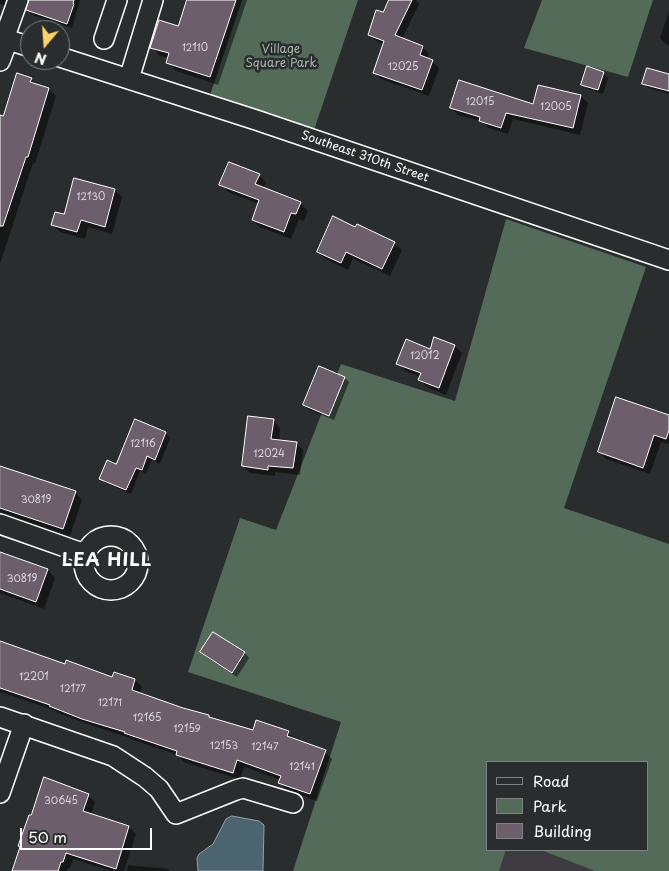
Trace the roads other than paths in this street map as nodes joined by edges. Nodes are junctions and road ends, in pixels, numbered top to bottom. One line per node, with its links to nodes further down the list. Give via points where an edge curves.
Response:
1 (18, 0): 4 (street)
2 (117, 0): 5 (street)
3 (153, 0): 9 (street)
4 (4, 39): 6 (street); 8 (street)
5 (104, 39)
6 (20, 44)
7 (70, 59): 9 (street, Southeast 310th Street)
8 (0, 60)
9 (129, 79): 10 (street, Southeast 310th Street)
10 (669, 260)
11 (0, 524): 12 (street)
12 (85, 554)
13 (0, 716): 14 (street)
14 (24, 724): 15 (street); 16 (street, via 113,756 159,789 176,814 243,788)
15 (0, 793)
16 (293, 803)

